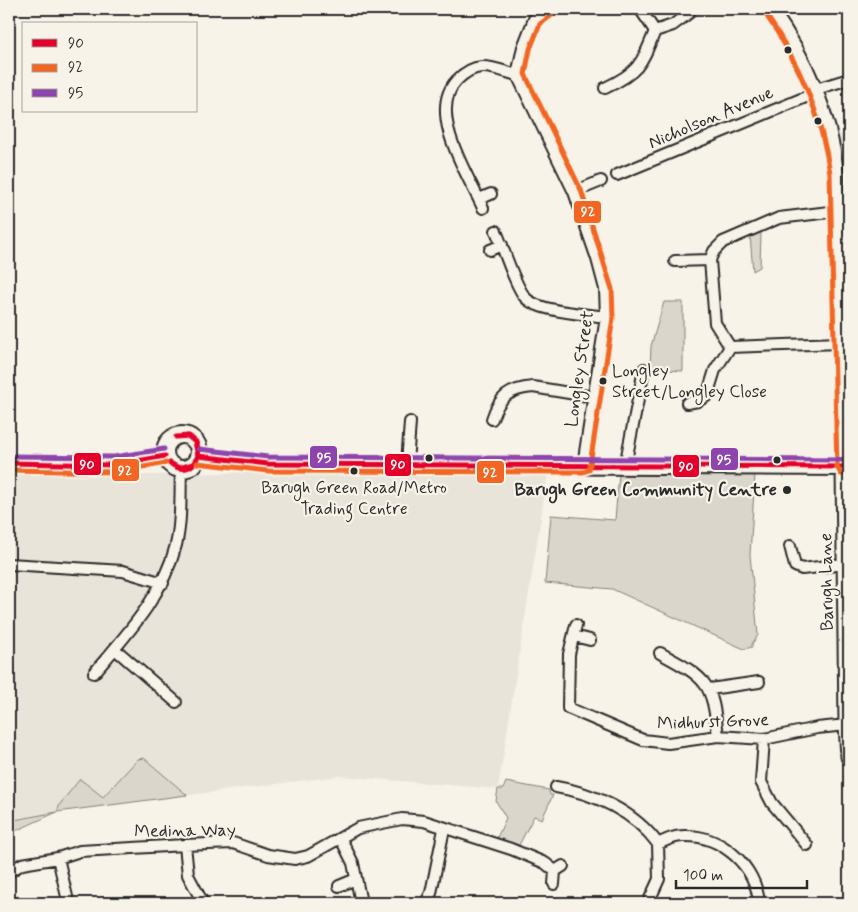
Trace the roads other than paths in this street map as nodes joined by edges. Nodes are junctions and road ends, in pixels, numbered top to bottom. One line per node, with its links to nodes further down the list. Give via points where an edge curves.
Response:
1 (530, 9): 6 (street)
2 (547, 9): 6 (street)
3 (640, 9): 7 (street)
4 (770, 9): 11 (street, via 797,50)
5 (689, 13): 7 (street, via 673,25)
6 (534, 19): 8 (street, via 522,47)
7 (655, 31): 10 (street, via 643,59 629,77)
8 (517, 75): 14 (street, Longley Street); 15 (street, via 487,66 476,67 453,85 446,97 447,129 481,203)
9 (849, 79): 11 (street, Nicholson Avenue)
10 (605, 88)
11 (817, 91): 12 (street, Nicholson Avenue); 16 (street, via 833,137)
12 (617, 175)
13 (601, 181): 14 (street)
14 (574, 192): 22 (street, Longley Street, via 605,289)
15 (490, 194)
16 (838, 212): 20 (street, via 779,218 723,242); 23 (street)
17 (496, 231): 18 (street)
18 (502, 245): 19 (street); 22 (street, via 521,291 530,301 544,307)
19 (490, 250)
20 (710, 260): 21 (street); 24 (street, via 715,323)
21 (675, 261)
22 (606, 317): 26 (street, Longley Street)
23 (840, 343): 24 (street); 36 (street)
24 (730, 347): 27 (street, via 715,370 707,396)
25 (644, 368): 35 (street)
26 (593, 397): 28 (street, via 525,388 501,399 496,404); 34 (street, Longley Street)
27 (687, 403)
28 (492, 420)
29 (410, 422): 33 (street)
30 (165, 456): 31 (main road, via 169,441 178,435 196,442); 32 (main road, via 115,464); 37 (main road, via 170,464)
31 (198, 456): 33 (main road, via 268,464); 37 (main road, via 193,464)
32 (9, 463)
33 (407, 464): 34 (main road)
34 (583, 465): 35 (main road)
35 (624, 466): 36 (main road)
36 (847, 467): 40 (main road, Barugh Lane)
37 (181, 469): 41 (street, via 178,531)
38 (790, 546): 40 (street, via 794,566 802,570)
39 (9, 564): 41 (street, via 123,570)
40 (846, 564): 51 (main road, Barugh Lane)
41 (163, 583): 45 (street)
42 (576, 625): 43 (street, Midhurst Grove)
43 (574, 636): 44 (street); 52 (street, Midhurst Grove, via 568,708 643,740 668,742)
44 (590, 640)
45 (115, 649): 47 (street); 50 (street)
46 (660, 653): 49 (street, via 691,670)
47 (94, 673)
48 (759, 682): 49 (street)
49 (710, 689): 52 (street)
50 (176, 702)
51 (846, 725): 53 (street, Midhurst Grove); 54 (main road, Barugh Lane)
52 (718, 736): 53 (street, Midhurst Grove)
53 (764, 739): 60 (street, via 762,782 772,803)
54 (849, 757)
55 (556, 787): 58 (street, via 592,797 634,818)
56 (444, 829): 57 (street, Medina Way, via 424,821 402,819 358,828); 64 (street, Medina Way, via 559,868); 69 (street)
57 (341, 839): 59 (street, Medina Way, via 295,859 268,855 232,843); 63 (street, via 353,862)
58 (658, 844): 70 (street, via 659,878); 71 (street, via 684,836 726,848 742,860 751,875)
59 (185, 845): 61 (street, Medina Way, via 80,851); 67 (street, via 188,875)
60 (807, 845)
61 (58, 858): 62 (street, Medina Way, via 22,864); 66 (street)
62 (9, 872)
63 (356, 879): 65 (street); 68 (street)
64 (554, 884)
65 (339, 886)
66 (70, 903)
67 (203, 903)
68 (361, 903)
69 (426, 903)
70 (648, 903)
71 (759, 903)

